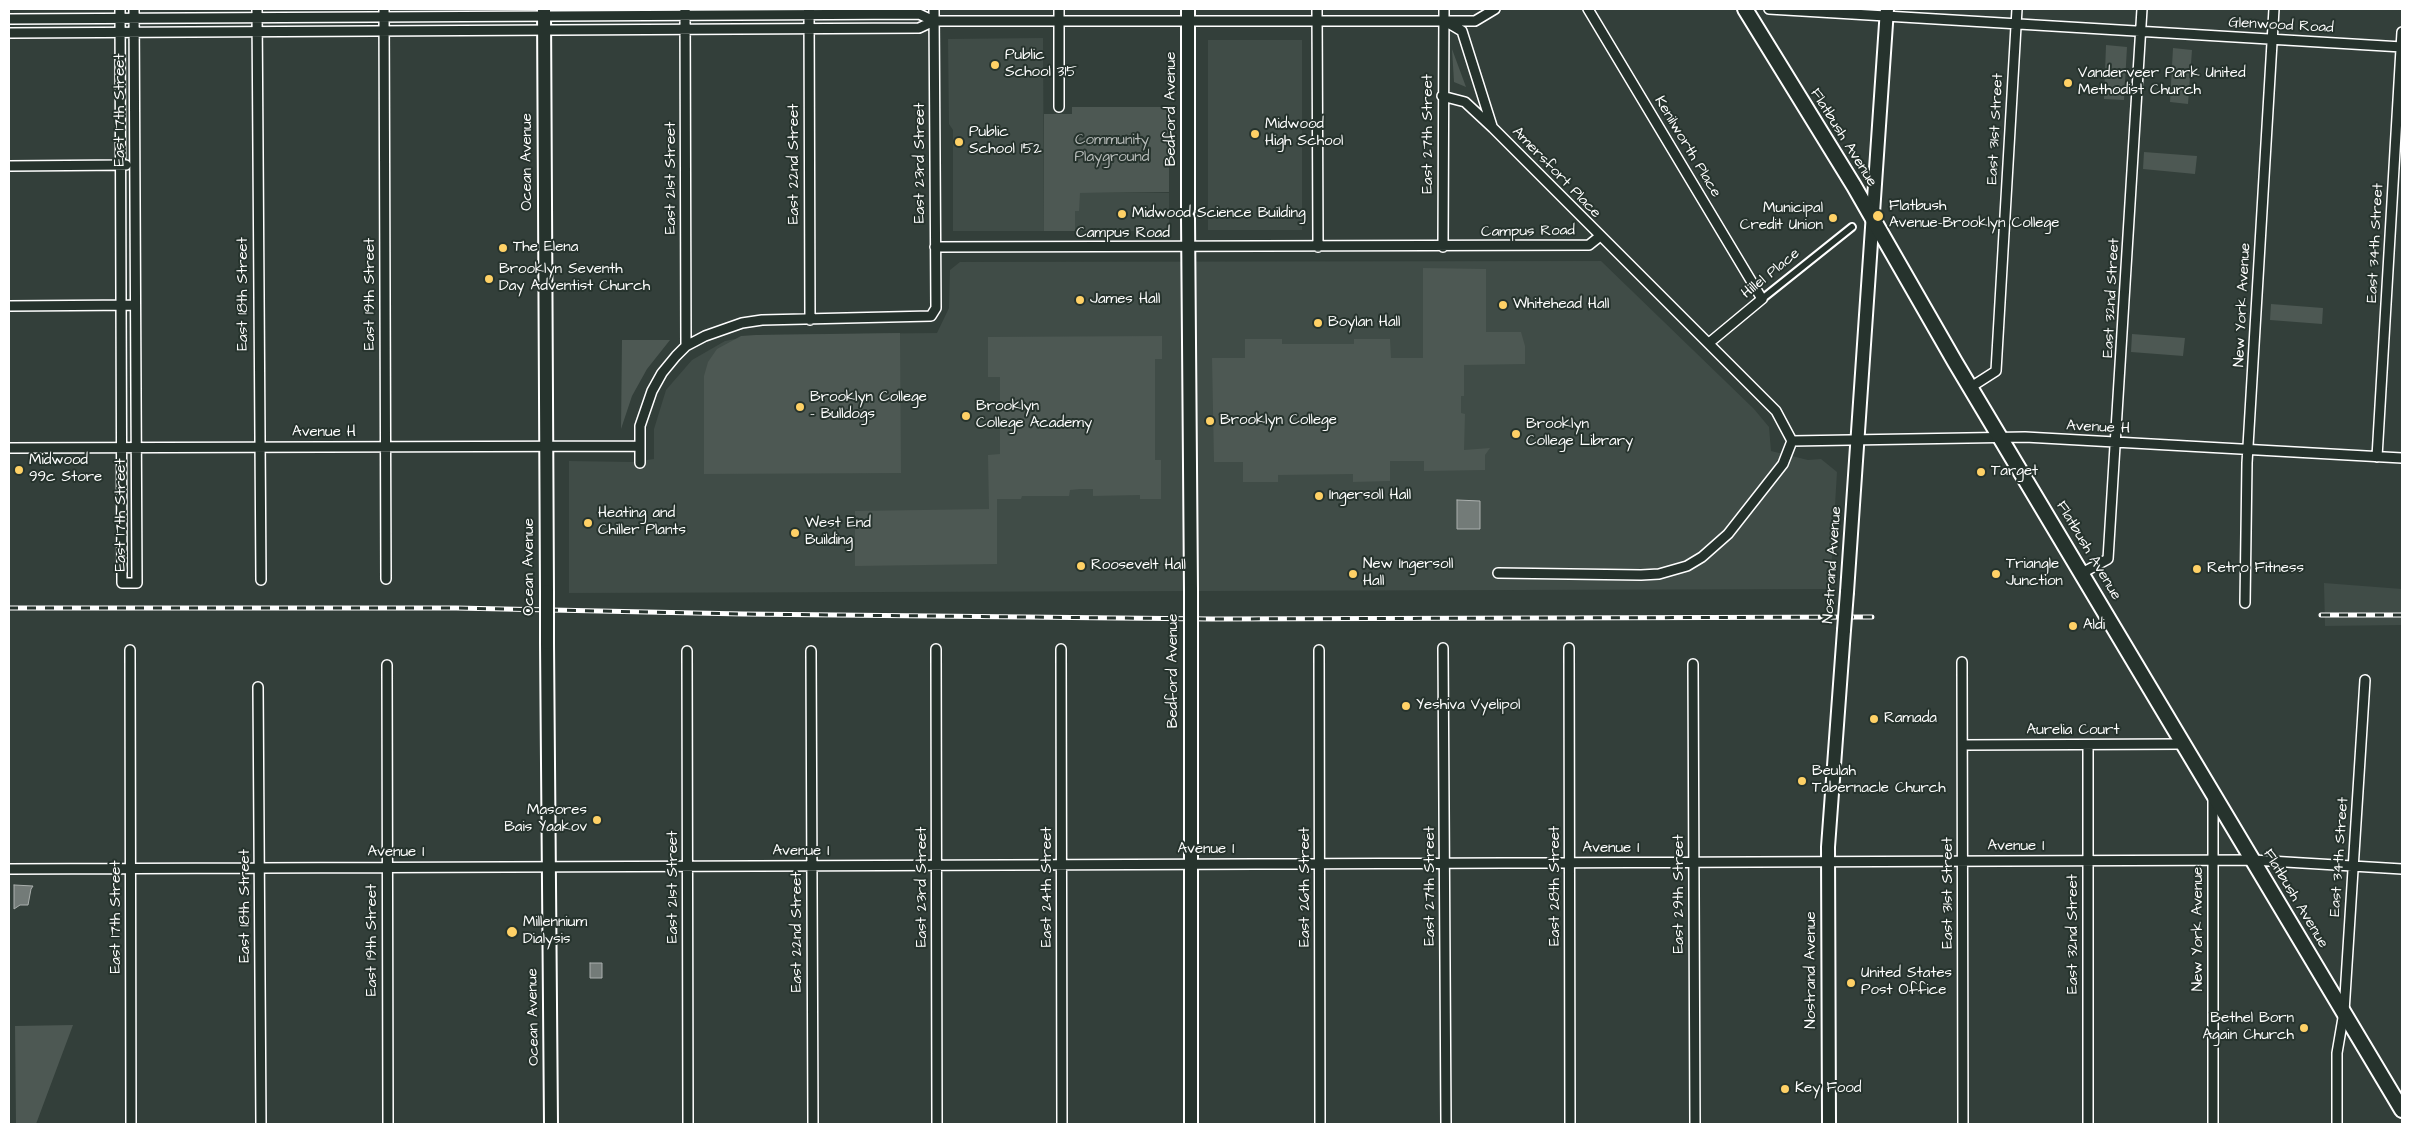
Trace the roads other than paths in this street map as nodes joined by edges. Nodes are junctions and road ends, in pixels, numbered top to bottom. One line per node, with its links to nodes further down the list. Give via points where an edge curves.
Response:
1 (934, 9): 23 (street, East 23rd Street)
2 (1058, 9): 24 (street)
3 (1317, 9): 25 (street)
4 (1444, 9): 26 (street)
5 (1495, 9): 26 (street, via 1475,21)
6 (1588, 9): 54 (street, Kenilworth Place)
7 (1745, 9): 47 (main road, Flatbush Avenue)
8 (1769, 9): 15 (street, Glenwood Road)
9 (2017, 9): 27 (street, East 31st Street)
10 (2142, 9): 30 (street, East 32nd Street)
11 (2274, 9): 39 (street, New York Avenue)
12 (544, 12): 13 (street); 19 (street); 35 (main road, Ocean Avenue)
13 (685, 12): 14 (street); 29 (street, East 21st Street)
14 (809, 12): 23 (street, via 918,14); 28 (street, East 22nd Street)
15 (1887, 12): 27 (street, Glenwood Road); 47 (main road, Nostrand Avenue)
16 (120, 13): 17 (street); 21 (street); 31 (street, East 17th Street)
17 (134, 13): 18 (street); 32 (street, East 17th Street)
18 (257, 13): 19 (street); 33 (street, East 18th Street)
19 (384, 13): 34 (street, East 19th Street)
20 (1188, 15): 24 (street); 25 (street); 52 (main road, Bedford Avenue)
21 (30, 18): 22 (street); 38 (street)
22 (9, 19)
23 (934, 21): 24 (street); 28 (street, via 919,28); 51 (street, East 23rd Street)
24 (1059, 21): 42 (street)
25 (1317, 21): 26 (street); 53 (street)
26 (1445, 21): 41 (street, East 27th Street); 43 (street, Amersfort Place, via 1462,31)
27 (2016, 24): 30 (street, Glenwood Road); 61 (street, East 31st Street, via 1996,372)
28 (809, 30): 29 (street); 58 (street, East 22nd Street)
29 (685, 31): 35 (street); 60 (street, East 21st Street)
30 (2141, 31): 39 (street, Glenwood Road); 65 (street, East 32nd Street)
31 (120, 32): 32 (street); 38 (street); 44 (street, East 17th Street)
32 (134, 32): 33 (street); 45 (street, East 17th Street)
33 (257, 32): 34 (street); 68 (street, East 18th Street)
34 (384, 32): 35 (street); 69 (street, East 19th Street)
35 (544, 32): 66 (main road, Ocean Avenue)
36 (2402, 32): 40 (street, East 34th Street)
37 (9, 33): 38 (street)
38 (31, 33)
39 (2272, 39): 40 (street, Glenwood Road); 73 (street, New York Avenue)
40 (2402, 47): 74 (street, East 34th Street)
41 (1442, 96): 43 (street, Amersfort Place, via 1464,102); 50 (street, East 27th Street)
42 (1059, 107)
43 (1492, 128): 49 (street, Amersfort Place)
44 (121, 165): 45 (street); 46 (street); 55 (street, East 17th Street)
45 (134, 165): 56 (street, East 17th Street)
46 (9, 166)
47 (1874, 220): 61 (main road, Flatbush Avenue); 64 (main road, Nostrand Avenue)
48 (1852, 226): 54 (street, Hillel Place)
49 (1600, 237): 50 (street, Campus Road, via 1588,245); 59 (street)
50 (1443, 246): 53 (street, Campus Road)
51 (935, 247): 52 (street, Campus Road); 58 (street, East 23rd Street, via 936,308 931,316)
52 (1189, 247): 53 (street, Campus Road); 109 (main road, Bedford Avenue, bridge)
53 (1318, 247)
54 (1762, 299): 59 (street, Hillel Place)
55 (121, 305): 56 (street); 57 (street); 71 (street, East 17th Street)
56 (135, 305): 72 (street, East 17th Street)
57 (9, 306)
58 (810, 320): 60 (street, via 742,323)
59 (1708, 343): 63 (street, via 1776,411)
60 (686, 346): 67 (street, via 662,373 652,391 640,426)
61 (1971, 387): 62 (main road, Flatbush Avenue)
62 (2001, 438): 64 (street, Avenue H); 65 (street, Avenue H); 78 (main road, Flatbush Avenue)
63 (1792, 441): 64 (street, Avenue H); 77 (street, via 1775,475 1717,546 1674,570 1641,575)
64 (1858, 441): 105 (main road, Nostrand Avenue, bridge)
65 (2117, 443): 73 (street, Avenue H); 78 (street, East 32nd Street, via 2108,560)
66 (546, 446): 67 (street, Avenue H); 69 (street, Avenue H); 112 (main road, Ocean Avenue, bridge)
67 (639, 446): 76 (street)
68 (259, 447): 69 (street, Avenue H); 72 (street, Avenue H); 79 (street, East 18th Street)
69 (386, 447): 80 (street, East 19th Street)
70 (9, 448): 71 (street, Avenue H)
71 (122, 448): 72 (street, Avenue H); 72 (street, East 17th Street, via 122,583 136,583)
72 (136, 448)
73 (2248, 449): 74 (street, Avenue H); 81 (street, New York Avenue)
74 (2377, 457): 75 (street, Avenue H)
75 (2402, 458)
76 (640, 463)
77 (1498, 573)
78 (2082, 573): 96 (main road, Flatbush Avenue)
79 (261, 580)
80 (386, 580)
81 (2245, 603)
82 (1443, 648): 107 (street, East 27th Street)
83 (1569, 648): 103 (street, East 28th Street)
84 (936, 649): 111 (street, East 23rd Street)
85 (1061, 649): 108 (street, East 24th Street)
86 (130, 650): 117 (street, East 17th Street)
87 (1319, 650): 106 (street, East 26th Street)
88 (686, 651): 113 (street, East 21st Street)
89 (811, 651): 110 (street, East 22nd Street)
90 (1962, 662): 97 (street, East 31st Street)
91 (1693, 664): 104 (street, East 29th Street)
92 (387, 665): 116 (street, East 19th Street)
93 (2365, 680): 114 (street, East 34th Street)
94 (258, 687): 115 (street, East 18th Street)
95 (2088, 744): 96 (street, Aurelia Court); 97 (street, Aurelia Court); 102 (street, East 32nd Street)
96 (2184, 744): 98 (main road, Flatbush Avenue)
97 (1963, 745): 101 (street, East 31st Street)
98 (2213, 793): 99 (street, New York Avenue); 100 (main road, Flatbush Avenue)
99 (2212, 860): 100 (street, Avenue I); 102 (street, Avenue I); 138 (street, New York Avenue)
100 (2253, 860): 114 (street, Avenue I); 120 (main road, Flatbush Avenue)
101 (1963, 861): 102 (street, Avenue I); 105 (street, Avenue I); 136 (street, East 31st Street)
102 (2087, 861): 137 (street, East 32nd Street)
103 (1569, 862): 104 (street, Avenue I); 107 (street, Avenue I); 133 (street, East 28th Street)
104 (1694, 862): 105 (street, Avenue I); 134 (street, East 29th Street)
105 (1828, 862): 135 (main road, Nostrand Avenue)
106 (1320, 863): 107 (street, Avenue I); 109 (street, Avenue I); 131 (street, East 26th Street)
107 (1445, 863): 132 (street, East 27th Street)
108 (1061, 864): 109 (street, Avenue I); 111 (street, Avenue I); 129 (street, East 24th Street)
109 (1191, 864): 130 (main road, Bedford Avenue)
110 (812, 865): 111 (street, Avenue I); 113 (street, Avenue I); 127 (street, East 22nd Street)
111 (936, 865): 128 (street, East 23rd Street)
112 (548, 866): 113 (street, Avenue I); 116 (street, Avenue I); 125 (main road, Ocean Avenue)
113 (687, 866): 126 (street, East 21st Street)
114 (2354, 866): 119 (street, Avenue I); 120 (street, East 34th Street)
115 (260, 867): 116 (street, Avenue I); 117 (street, Avenue I); 123 (street, East 18th Street)
116 (386, 867): 124 (street, East 19th Street)
117 (130, 868): 118 (street, Avenue I); 122 (street, East 17th Street)
118 (9, 869)
119 (2402, 869)
120 (2344, 1012): 121 (main road, Flatbush Avenue); 139 (street, East 34th Street, via 2337,1053)
121 (2402, 1110)
122 (131, 1124)
123 (261, 1124)
124 (388, 1124)
125 (551, 1124)
126 (688, 1124)
127 (813, 1124)
128 (937, 1124)
129 (1062, 1124)
130 (1191, 1124)
131 (1320, 1124)
132 (1446, 1124)
133 (1570, 1124)
134 (1695, 1124)
135 (1829, 1124)
136 (1963, 1124)
137 (2088, 1124)
138 (2213, 1124)
139 (2337, 1124)

